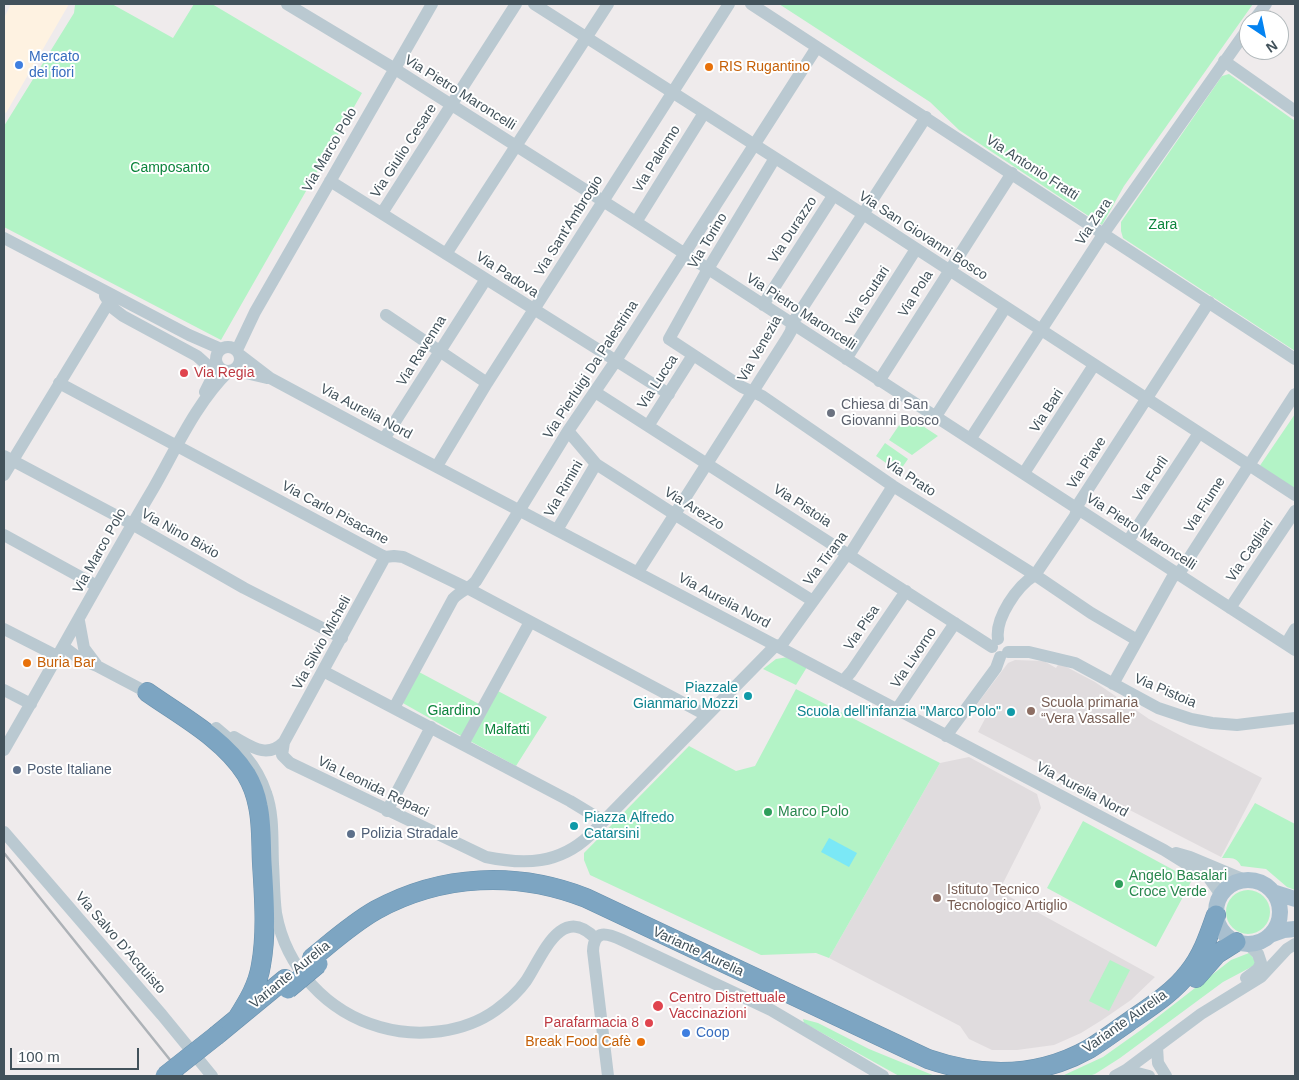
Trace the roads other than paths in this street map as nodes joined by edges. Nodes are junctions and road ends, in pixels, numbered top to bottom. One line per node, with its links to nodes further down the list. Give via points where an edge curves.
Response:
1 (287, 4): 8 (street, Via Pietro Maroncelli)
2 (432, 4): 13 (street, Via Marco Polo)
3 (516, 4): 15 (street, Via Giulio Cesare)
4 (534, 4): 9 (street, Via San Giovanni Bosco)
5 (608, 4): 9 (street)
6 (729, 4): 14 (street, Via Sant'Ambrogio)
7 (751, 4): 11 (street, Via Antonio Fratti)
8 (305, 9): 13 (street, Via Pietro Maroncelli)
9 (586, 37): 14 (street, Via San Giovanni Bosco); 20 (street)
10 (1239, 41): 12 (street, Via Zara)
11 (817, 47): 18 (street, Via Antonio Fratti); 19 (street, Via Pierluigi Da Palestrina)
12 (1224, 61): 16 (street); 29 (street, Via Zara)
13 (395, 69): 15 (street, Via Pietro Maroncelli); 23 (street, Via Marco Polo)
14 (672, 92): 17 (street, Via San Giovanni Bosco); 25 (street, Via Sant'Ambrogio)
15 (451, 105): 20 (street, Via Pietro Maroncelli); 26 (street, Via Giulio Cesare)
16 (1295, 111)
17 (704, 113): 19 (street, Via San Giovanni Bosco); 28 (street, Via Palermo)
18 (926, 117): 22 (street, Via Antonio Fratti); 27 (street, Via Venezia)
19 (755, 145): 21 (street, Via San Giovanni Bosco); 33 (street, Via Pierluigi Da Palestrina)
20 (516, 146): 25 (street, Via Pietro Maroncelli); 32 (street)
21 (775, 158): 24 (street, Via San Giovanni Bosco); 34 (street, Via Torino)
22 (1012, 172): 29 (street, Via Antonio Fratti); 35 (street, Via Pola)
23 (330, 181): 26 (street, Via Padova); 43 (street, Via Marco Polo)
24 (833, 196): 27 (street, Via San Giovanni Bosco); 40 (street, Via Durazzo)
25 (603, 201): 28 (street, Via Pietro Maroncelli); 42 (street, Via Sant'Ambrogio)
26 (382, 213): 32 (street, Via Padova)
27 (863, 214): 31 (street, Via San Giovanni Bosco); 45 (street, Via Venezia)
28 (636, 222): 33 (street, Via Pietro Maroncelli)
29 (1104, 233): 39 (street, Via Antonio Fratti); 46 (street, Via Zara)
30 (4, 238): 37 (street)
31 (916, 250): 35 (street, Via San Giovanni Bosco); 51 (street, Via Scutari)
32 (446, 254): 36 (street, Via Padova)
33 (685, 254): 34 (street, Via Pietro Maroncelli); 53 (street, Via Pierluigi Da Palestrina)
34 (708, 269): 40 (street, Via Pietro Maroncelli); 47 (street, Via Torino)
35 (948, 271): 41 (street, Via San Giovanni Bosco); 58 (street, Via Pola)
36 (486, 280): 42 (street, Via Padova); 48 (street, Via Ravenna)
37 (98, 288): 38 (street); 54 (street, via 189,335)
38 (109, 302): 54 (street, via 123,316 199,357); 59 (street)
39 (1209, 302): 52 (street, Via Antonio Fratti); 65 (street, Via Piave)
40 (763, 305): 45 (street, Via Pietro Maroncelli)
41 (1005, 308): 46 (street, Via San Giovanni Bosco); 66 (street)
42 (534, 310): 53 (street, Via Padova); 60 (street, Via Sant'Ambrogio)
43 (255, 312): 49 (street, Via Marco Polo); 54 (street, Via Marco Polo)
44 (386, 314): 48 (street)
45 (792, 324): 51 (street, Via Pietro Maroncelli); 61 (street, Via Venezia, via 791,331)
46 (1041, 330): 55 (street, Via San Giovanni Bosco); 70 (street, Via Zara)
47 (669, 339): 50 (street, Via Prato)
48 (440, 351): 60 (street); 71 (street, Via Ravenna)
49 (239, 352): 54 (street, via 232,347); 56 (street, Via Marco Polo, via 240,362); 57 (street, Via Aurelia Nord)
50 (693, 355): 61 (street, Via Prato, via 746,390); 63 (street, Via Lucca)
51 (846, 359): 58 (street, Via Pietro Maroncelli)
52 (1295, 359)
53 (615, 362): 62 (street, Via Pierluigi Da Palestrina); 63 (street, Via Padova)
54 (218, 363): 56 (street, Via Aurelia Nord, via 222,370); 72 (street, Via Marco Polo)
55 (1094, 365): 65 (street, Via San Giovanni Bosco); 78 (street, Via Bari)
56 (231, 371): 57 (street, Via Aurelia Nord)
57 (270, 378): 71 (street, Via Aurelia Nord)
58 (879, 381): 66 (street, Via Pietro Maroncelli)
59 (59, 383): 72 (street, Via Carlo Pisacane); 73 (street)
60 (487, 383): 77 (street, Via Sant'Ambrogio)
61 (754, 391): 75 (street, Via Venezia); 80 (street, Via Prato)
62 (595, 392): 67 (street, Via Pistoia); 68 (street, Via Pierluigi Da Palestrina)
63 (669, 394): 67 (street, Via Lucca)
64 (1295, 394): 76 (street, Via Fiume)
65 (1146, 399): 69 (street, Via San Giovanni Bosco); 82 (street, Via Piave)
66 (936, 416): 70 (street, Via Pietro Maroncelli)
67 (648, 426): 75 (street, Via Pistoia)
68 (568, 431): 74 (street, Via Arezzo); 83 (street, Via Pierluigi Da Palestrina)
69 (1199, 434): 76 (street, Via San Giovanni Bosco); 89 (street, Via Forlì)
70 (971, 438): 78 (street, Via Pietro Maroncelli)
71 (384, 440): 77 (street, Via Aurelia Nord)
72 (178, 446): 86 (street, Via Marco Polo); 91 (street, Via Carlo Pisacane)
73 (8, 458): 79 (street); 86 (street, Via Nino Bixio)
74 (596, 464): 85 (street, Via Arezzo); 87 (street, Via Rimini)
75 (708, 464): 85 (street, Via Venezia); 90 (street, Via Pistoia)
76 (1249, 465): 81 (street, Via San Giovanni Bosco); 93 (street, Via Fiume)
77 (437, 466): 83 (street, Via Aurelia Nord)
78 (1024, 473): 82 (street, Via Pietro Maroncelli)
79 (4, 474)
80 (893, 486): 90 (street, Via Tirana); 94 (street, Via Prato)
81 (1295, 495)
82 (1076, 508): 89 (street, Via Pietro Maroncelli); 94 (street, Via Piave, via 1075,516)
83 (519, 510): 87 (street, Via Aurelia Nord); 96 (street, Via Pierluigi Da Palestrina)
84 (1295, 511): 99 (street, Via Cagliari)
85 (674, 514): 92 (street, Via Venezia); 98 (street, Via Arezzo)
86 (132, 524): 95 (street, Via Marco Polo); 105 (street, Via Nino Bixio, via 244,588)
87 (557, 530): 92 (street, Via Aurelia Nord)
88 (4, 535): 95 (street)
89 (1128, 541): 93 (street, Via Pietro Maroncelli)
90 (850, 554): 97 (street, Via Pistoia); 98 (street, Via Tirana)
91 (385, 557): 96 (street, Via Carlo Pisacane, via 403,557); 105 (street, Via Silvio Micheli)
92 (638, 572): 107 (street, Via Aurelia Nord)
93 (1178, 574): 99 (street, Via Pietro Maroncelli); 106 (street, Via Fiume, via 1172,578)
94 (1035, 575): 106 (street, Via Prato); 110 (street, Via Piave, via 1021,587 1000,620)
95 (97, 586): 100 (street, Via Marco Polo)
96 (469, 589): 101 (street, Via Carlo Pisacane); 119 (street, Via Pierluigi Da Palestrina, via 453,599)
97 (906, 591): 102 (street, Via Pistoia); 114 (street, Via Pisa)
98 (813, 600): 107 (street, Via Tirana)
99 (1230, 608): 108 (street, Via Pietro Maroncelli)
100 (79, 621): 109 (street, Via Marco Polo); 111 (street)
101 (530, 622): 121 (street, Via Carlo Pisacane); 127 (street)
102 (955, 623): 110 (street, Via Pistoia); 120 (street, Via Livorno)
103 (4, 629): 109 (street)
104 (1295, 629): 108 (street)
105 (342, 638): 113 (street, Via Silvio Micheli)
106 (1138, 640): 115 (street, Via Fiume)
107 (778, 646): 114 (street, Via Aurelia Nord); 121 (street, Via Leonida Repaci)
108 (1291, 647)
109 (64, 648): 111 (street); 112 (street, Via Marco Polo)
110 (999, 649): 115 (street, Via Pistoia, via 1075,663); 125 (street, Via Piave, via 996,668)
111 (85, 656): 112 (street); 117 (street, via 97,666)
112 (50, 671): 118 (street, Via Marco Polo)
113 (324, 671): 119 (street); 126 (street, Via Silvio Micheli)
114 (843, 681): 120 (street, Via Aurelia Nord)
115 (1112, 684): 122 (street, Via Pistoia, via 1167,711 1206,722 1237,725)
116 (4, 690): 118 (street)
117 (147, 692): 124 (street); 147 (highway, via 223,747 246,774 255,794 261,833 263,950 258,979)
118 (31, 704): 128 (street, Via Marco Polo)
119 (394, 708): 123 (street)
120 (897, 710): 125 (street, Via Aurelia Nord)
121 (706, 715): 130 (street, Via Leonida Repaci)
122 (1295, 718)
123 (431, 727): 127 (street); 129 (street)
124 (216, 728): 126 (street, via 266,751 276,750); 141 (street, via 244,754 267,795 276,912 289,953 321,994 354,1017 405,1032 435,1032 460,1027 488,1015 511,998 550,940 560,932 578,926)
125 (946, 736): 132 (street, Via Aurelia Nord)
126 (284, 742): 129 (street, Via Leonida Repaci, via 282,755 290,763)
127 (463, 744): 130 (street)
128 (4, 750)
129 (387, 811): 130 (street, Via Leonida Repaci, via 479,855 510,860 557,857 574,849)
130 (603, 821)
131 (4, 832): 153 (street, Via Salvo D'Acquisto)
132 (1164, 850): 133 (street, Via Aurelia Nord); 135 (street, Via Aurelia Nord, via 1209,878)
133 (1245, 880): 134 (main road, via 1261,882); 135 (main road, via 1230,886)
134 (1273, 892): 136 (main road); 140 (main road, via 1280,909)
135 (1221, 895): 137 (main road)
136 (1295, 899)
137 (1216, 915): 142 (main road, via 1222,931); 144 (highway, Variante Aurelia, via 1189,972 1152,1005 1080,1053 1047,1066 1008,1072 968,1070 928,1059 586,898 536,884 482,879 424,890 357,922)
138 (1295, 916): 140 (main road)
139 (1295, 929): 140 (main road)
140 (1273, 931): 142 (main road, via 1262,941)
141 (596, 939): 154 (street, via 593,951); 155 (street, via 602,934 610,935 706,978 771,1010)
142 (1242, 943): 146 (street, via 1259,957 1258,969); 157 (highway, Variante Aurelia, via 1217,954 1175,999 1113,1045 1081,1063)
143 (1295, 944): 146 (street, via 1261,977)
144 (315, 961): 145 (highway, Variante Aurelia); 156 (highway, Variante Aurelia, via 375,922 411,904 478,889 525,891 592,911 903,1058)
145 (286, 984): 147 (highway, Variante Aurelia); 148 (highway, Variante Aurelia)
146 (1201, 1014): 149 (street)
147 (238, 1017): 148 (highway, Variante Aurelia)
148 (220, 1039): 151 (highway, Variante Aurelia, bridge); 152 (highway, Variante Aurelia)
149 (1157, 1047): 150 (street); 160 (street, via 1158,1063)
150 (1126, 1070): 158 (street); 159 (street)
151 (165, 1076)
152 (180, 1076)
153 (212, 1076)
154 (608, 1076)
155 (883, 1076)
156 (951, 1076)
157 (1046, 1076)
158 (1115, 1076)
159 (1149, 1076)
160 (1166, 1076): 161 (street)
161 (1175, 1076)

